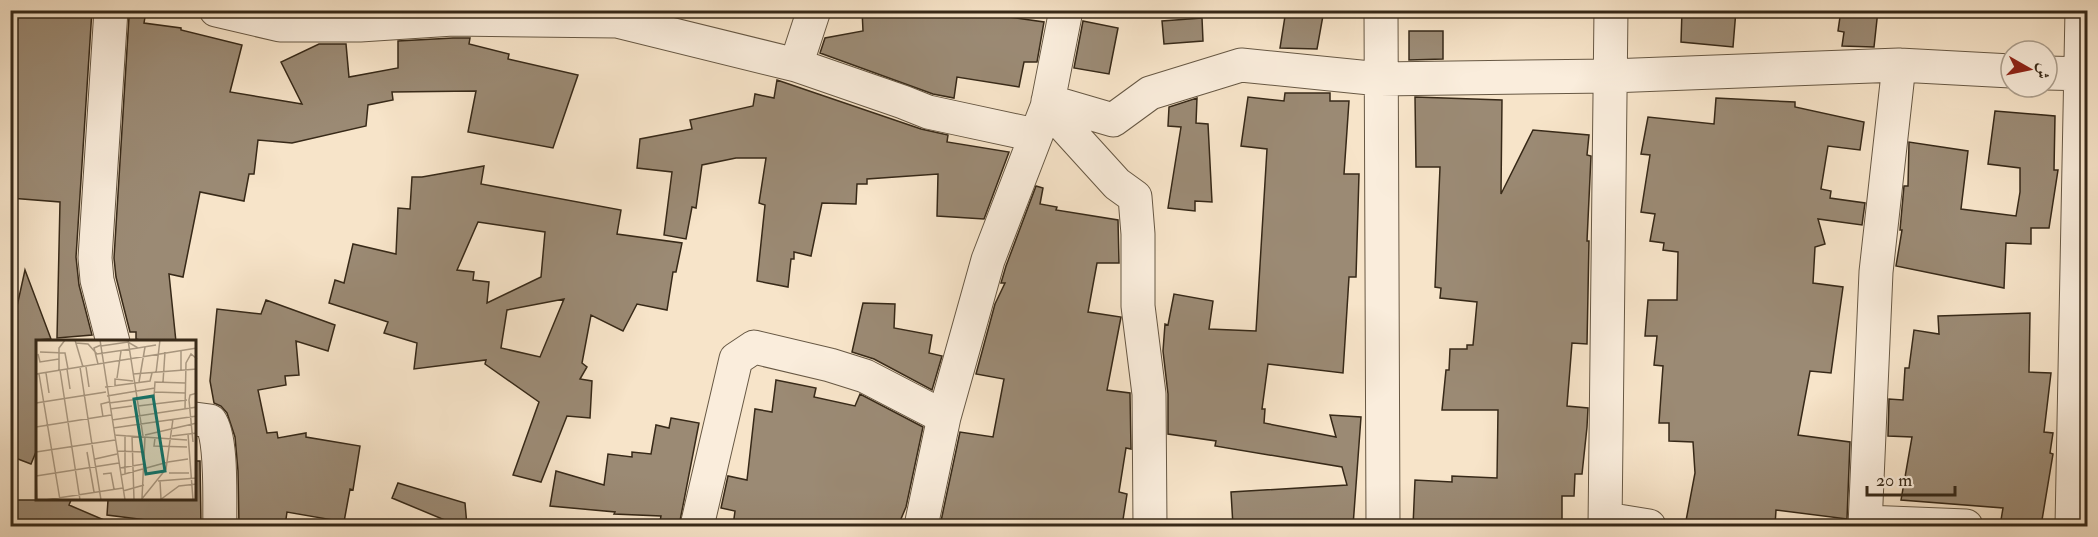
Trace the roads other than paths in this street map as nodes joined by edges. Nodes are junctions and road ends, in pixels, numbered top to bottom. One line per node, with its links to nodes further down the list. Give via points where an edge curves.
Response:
1 (111, 10): 18 (street, via 95,258)
2 (216, 10): 9 (street)
3 (814, 10): 10 (street)
4 (1066, 10): 17 (street)
5 (1381, 10): 16 (street)
6 (1611, 10): 15 (street)
7 (2082, 10): 14 (street)
8 (617, 16): 9 (street, via 360,25); 10 (street)
9 (281, 18)
10 (796, 65): 17 (street, via 928,112)
11 (1899, 65): 12 (street); 15 (street); 22 (street, via 1876,272)
12 (1999, 70)
13 (2059, 74): 14 (street)
14 (2084, 75): 30 (street)
15 (1610, 76): 16 (street); 21 (street)
16 (1380, 79): 17 (street, via 1241,65 1150,93 1113,120); 27 (street)
17 (1044, 114): 19 (street, via 988,260); 26 (street, via 1135,197 1138,306 1149,394)
18 (112, 340)
19 (944, 417): 24 (street, via 865,376 754,347 736,358); 25 (street)
20 (196, 419): 23 (street, via 210,421 214,426)
21 (1606, 523): 28 (street)
22 (1865, 524): 29 (street)
23 (220, 526)
24 (697, 526)
25 (921, 526)
26 (1150, 526)
27 (1383, 526)
28 (1649, 526)
29 (1966, 526)
30 (2072, 526)

